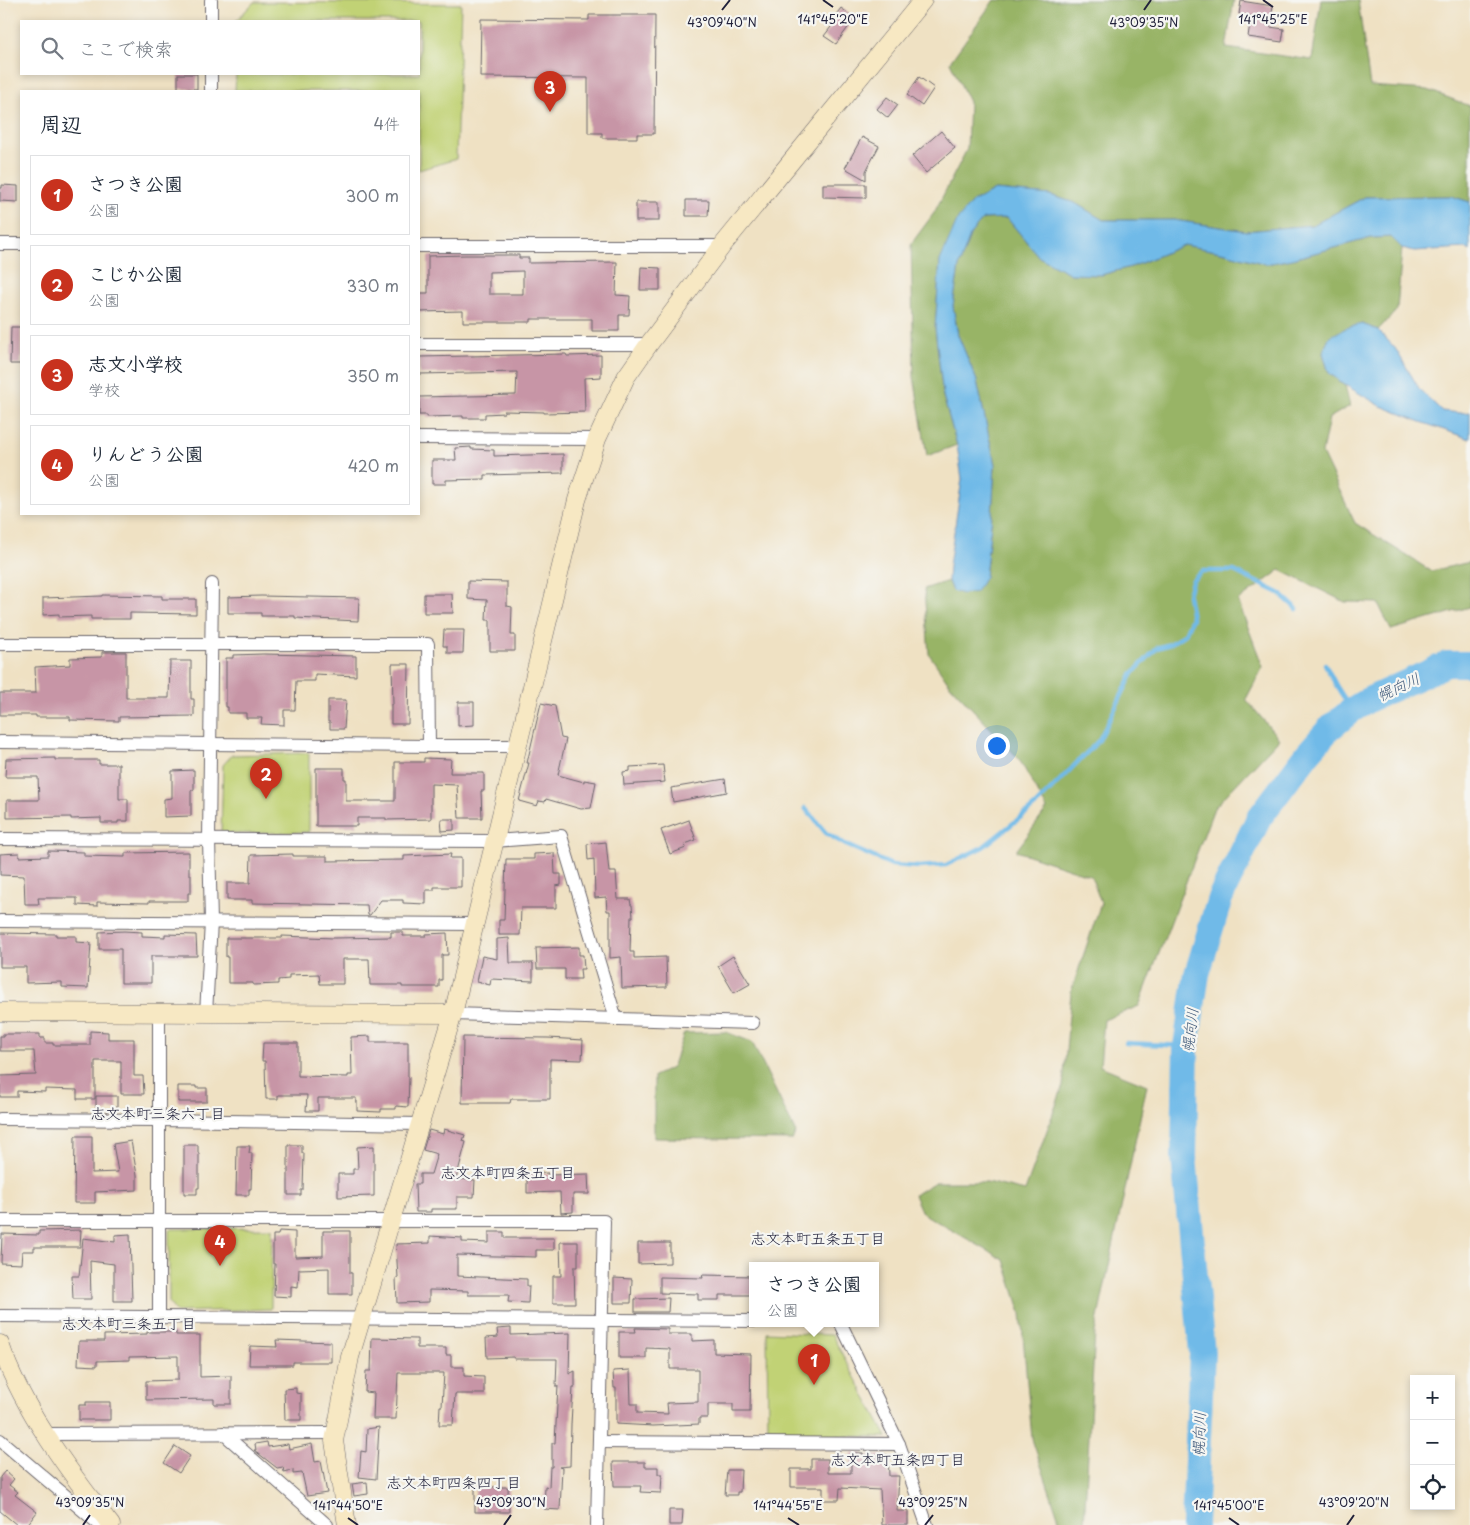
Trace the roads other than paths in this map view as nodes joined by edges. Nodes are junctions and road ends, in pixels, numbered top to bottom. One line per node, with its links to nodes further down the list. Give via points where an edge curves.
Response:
1 (211, 0): 3 (street)
2 (923, 0): 9 (street)
3 (211, 20)
4 (211, 75): 5 (street)
5 (211, 90)
6 (0, 244): 7 (street)
7 (20, 244)
8 (420, 246): 9 (street)
9 (722, 246): 11 (street)
10 (420, 344): 11 (street)
11 (649, 344): 13 (street, via 626,377)
12 (420, 438): 13 (street)
13 (597, 439): 20 (street, via 577,500)
14 (212, 584): 16 (street)
15 (0, 644): 16 (street)
16 (212, 644): 18 (street); 19 (street, via 428,644)
17 (0, 742): 18 (street)
18 (211, 744): 19 (street); 22 (street)
19 (429, 746): 20 (street)
20 (518, 746): 23 (street)
21 (0, 840): 22 (street)
22 (209, 840): 23 (street); 25 (street)
23 (494, 841): 26 (street); 31 (street, via 561,836)
24 (0, 921): 25 (street)
25 (211, 922): 26 (street); 29 (street)
26 (475, 924): 30 (street)
27 (0, 1012): 28 (street)
28 (159, 1014): 29 (street); 34 (street)
29 (206, 1014): 30 (street)
30 (454, 1014): 31 (street); 35 (street)
31 (616, 1019): 32 (street)
32 (753, 1023)
33 (0, 1119): 34 (street)
34 (159, 1120): 35 (street); 36 (street)
35 (420, 1124): 37 (street)
36 (158, 1220): 37 (street); 38 (street); 40 (street)
37 (391, 1220): 41 (street); 42 (street, via 604,1221)
38 (0, 1221)
39 (0, 1316): 40 (street)
40 (159, 1318): 41 (street)
41 (362, 1319): 42 (street); 47 (street, via 350,1357)
42 (602, 1320): 43 (street); 50 (street)
43 (749, 1321)
44 (842, 1327): 51 (street)
45 (0, 1344): 48 (street, via 16,1382)
46 (223, 1433): 47 (street); 48 (street); 54 (street)
47 (336, 1433): 55 (street, via 334,1441)
48 (46, 1434): 53 (street)
49 (0, 1440): 52 (street)
50 (599, 1442): 51 (street); 56 (street)
51 (899, 1444): 57 (street)
52 (100, 1525)
53 (111, 1525)
54 (328, 1525)
55 (347, 1525)
56 (597, 1525)
57 (927, 1525)

